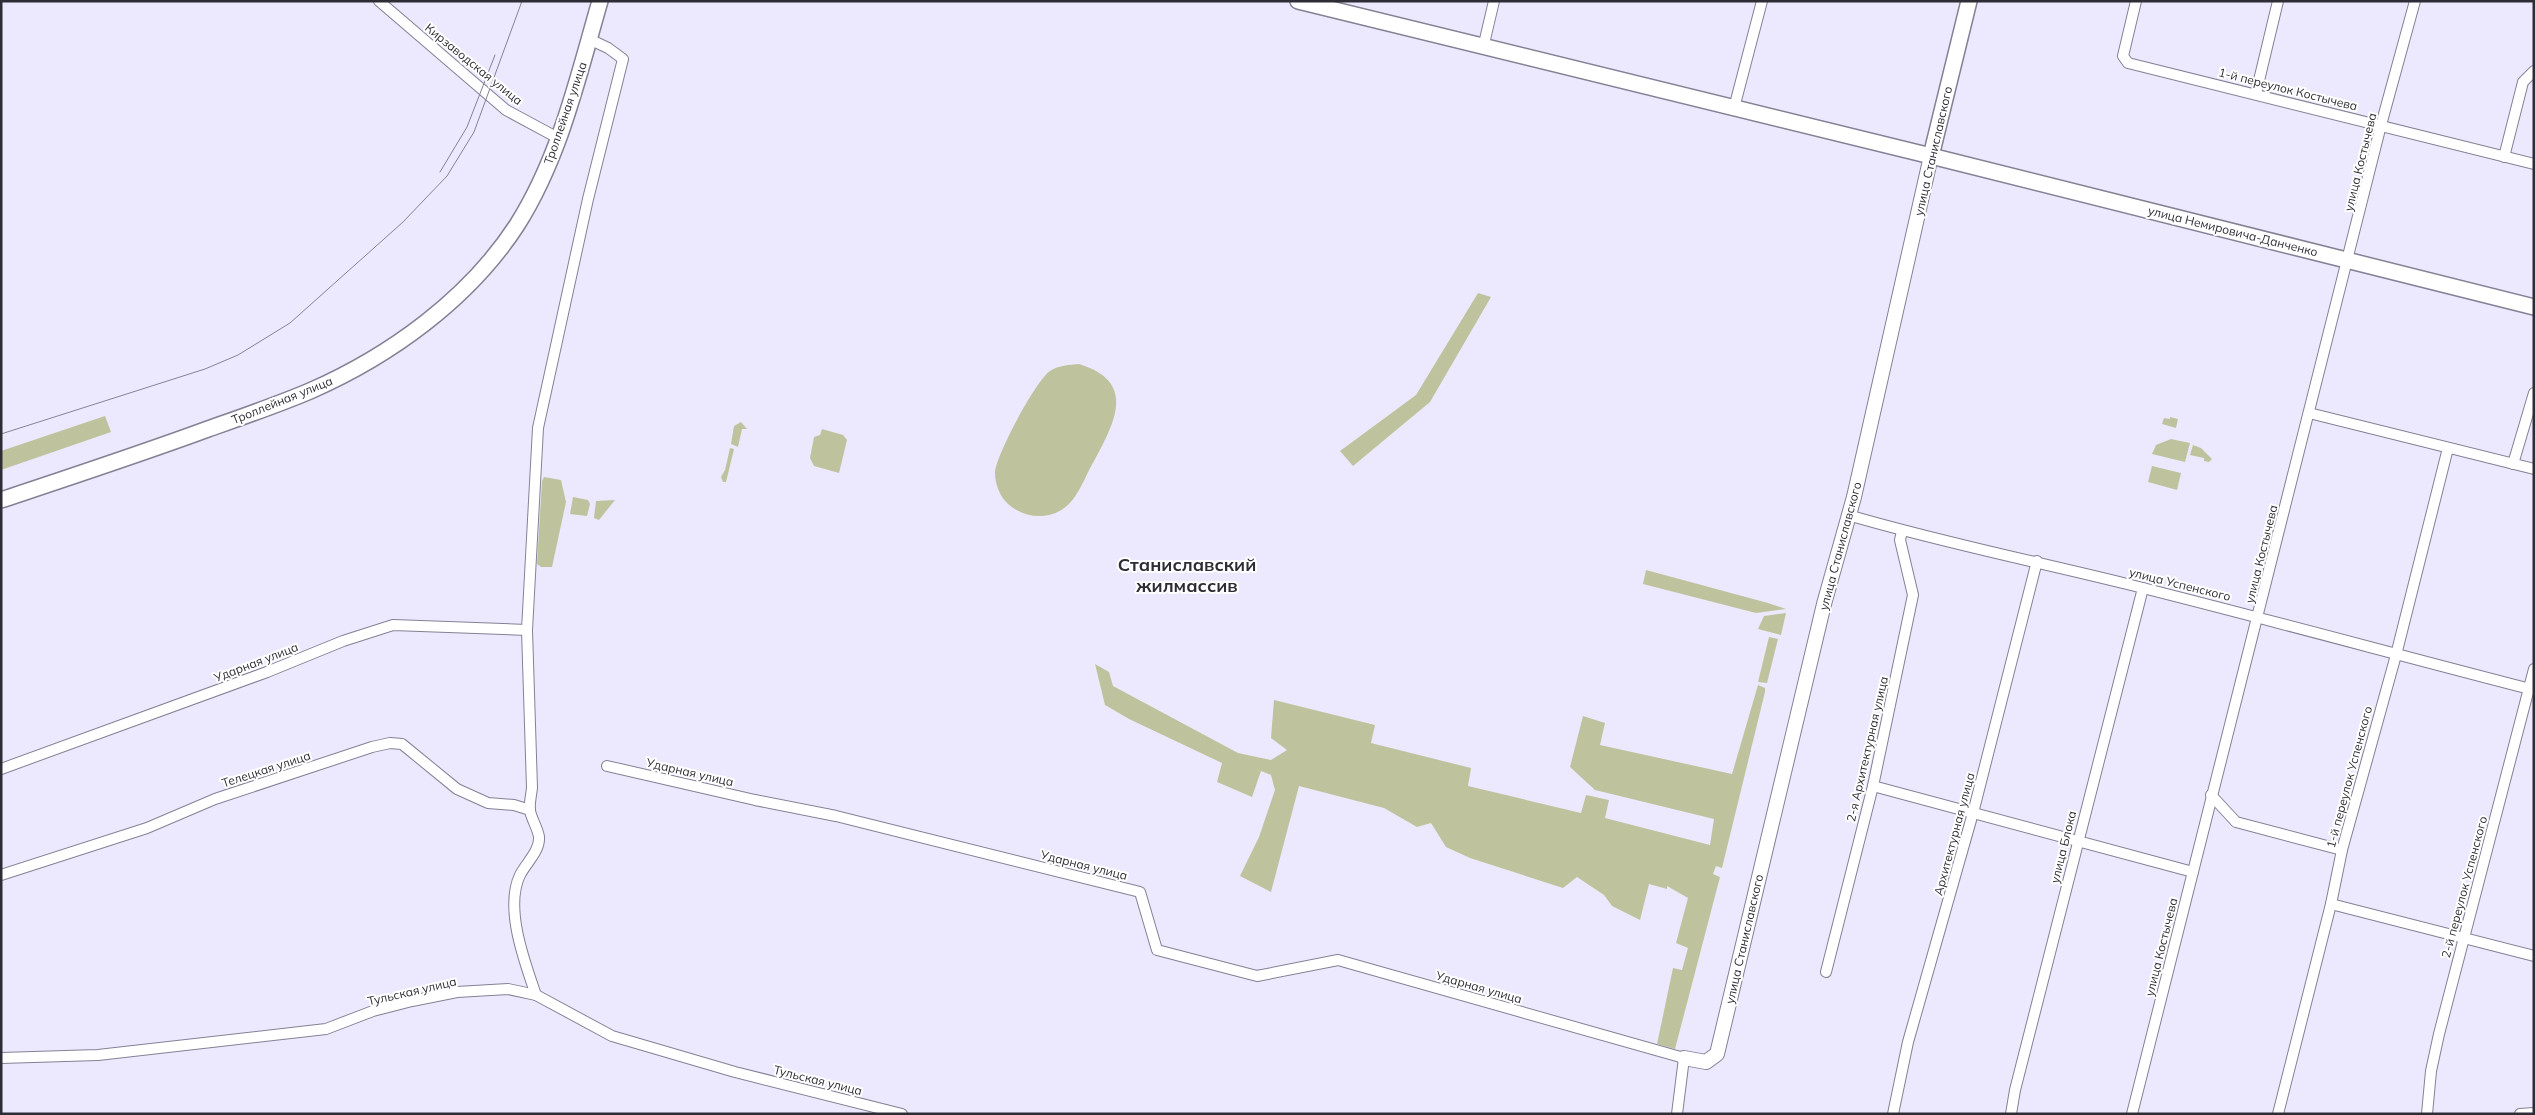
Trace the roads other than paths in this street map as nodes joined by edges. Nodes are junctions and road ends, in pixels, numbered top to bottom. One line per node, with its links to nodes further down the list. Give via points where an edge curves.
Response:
1 (379, 1): 16 (street, Кирзаводская улица, via 506,110)
2 (600, 1): 10 (main road, Троллейная улица)
3 (1298, 1): 11 (main road, улица Немировича-Данченко)
4 (1494, 1): 11 (street)
5 (1762, 1): 14 (street)
6 (1969, 1): 17 (main road, улица Станиславского)
7 (2136, 1): 13 (street, 1-й переулок Костычева, via 2123,56 2128,63)
8 (2278, 1): 13 (street)
9 (2415, 1): 15 (street, улица Костычева)
10 (589, 39): 16 (main road, Троллейная улица); 33 (street, via 623,59 588,199 538,428)
11 (1483, 48): 14 (main road, улица Немировича-Данченко)
12 (2534, 71): 18 (street, via 2523,82)
13 (2256, 93): 15 (street, 1-й переулок Костычева)
14 (1734, 108): 17 (main road, улица Немировича-Данченко)
15 (2381, 125): 18 (street, 1-й переулок Костычева); 20 (street, улица Костычева)
16 (558, 138): 27 (main road, Троллейная улица, via 540,183 494,257 408,335 357,368 310,391)
17 (1932, 156): 20 (main road, улица Немировича-Данченко); 28 (street, улица Станиславского)
18 (2504, 157): 19 (street, 1-й переулок Костычева)
19 (2534, 164)
20 (2348, 260): 21 (main road, улица Немировича-Данченко); 23 (street, улица Костычева)
21 (2534, 306)
22 (2534, 393): 25 (street)
23 (2310, 413): 24 (street); 32 (street, улица Костычева)
24 (2448, 448): 25 (street); 34 (street, 1-й переулок Успенского)
25 (2513, 464): 26 (street)
26 (2534, 469)
27 (1, 500)
28 (1848, 515): 29 (street, улица Успенского); 53 (street, улица Станиславского, via 1717,1054 1706,1062)
29 (1902, 531): 30 (street, улица Успенского); 39 (street, 2-я Архитектурная улица, via 1900,540 1913,596)
30 (2037, 562): 31 (street, улица Успенского); 42 (street, Архитектурная улица)
31 (2143, 588): 32 (street, улица Успенского); 43 (street, улица Блока)
32 (2258, 617): 34 (street, улица Успенского); 40 (street, улица Костычева)
33 (527, 630): 38 (street, Ударная улица, via 393,625); 41 (street)
34 (2396, 655): 36 (street, улица Успенского); 44 (street, 1-й переулок Успенского)
35 (2534, 669): 36 (street, 2-й переулок Успенского)
36 (2531, 689): 48 (street, 2-й переулок Успенского)
37 (608, 766): 53 (street, Ударная улица, via 836,816 1140,892 1157,950 1257,976 1338,960)
38 (1, 769)
39 (1873, 786): 42 (street); 50 (street, 2-я Архитектурная улица)
40 (2211, 795): 44 (street, via 2236,822); 45 (street, улица Костычева)
41 (530, 810): 46 (street, Телецкая улица, via 514,805 488,804 457,789 402,744 390,743 215,799 147,828); 51 (street, via 539,838 534,854 519,876 514,909 525,964)
42 (1974, 813): 43 (street); 56 (street, Архитектурная улица, via 1908,1042)
43 (2078, 841): 45 (street); 57 (street, улица Блока)
44 (2342, 850): 47 (street, 1-й переулок Успенского)
45 (2193, 872): 58 (street, улица Костычева)
46 (1, 876)
47 (2331, 904): 48 (street); 59 (street, 1-й переулок Успенского)
48 (2462, 940): 49 (street, via 2475,940); 60 (street, 2-й переулок Успенского, via 2431,1070)
49 (2534, 956)
50 (1826, 972)
51 (536, 995): 52 (street, Тульская улица, via 508,990 456,992 373,1011 326,1029 98,1055); 54 (street, Тульская улица, via 612,1036 735,1072)
52 (1, 1058)
53 (1684, 1058): 55 (street)
54 (902, 1114)
55 (1677, 1114)
56 (1893, 1114)
57 (2011, 1114)
58 (2132, 1114)
59 (2278, 1114)
60 (2427, 1114)
61 (2520, 1114): 62 (street)
62 (2534, 1114)

